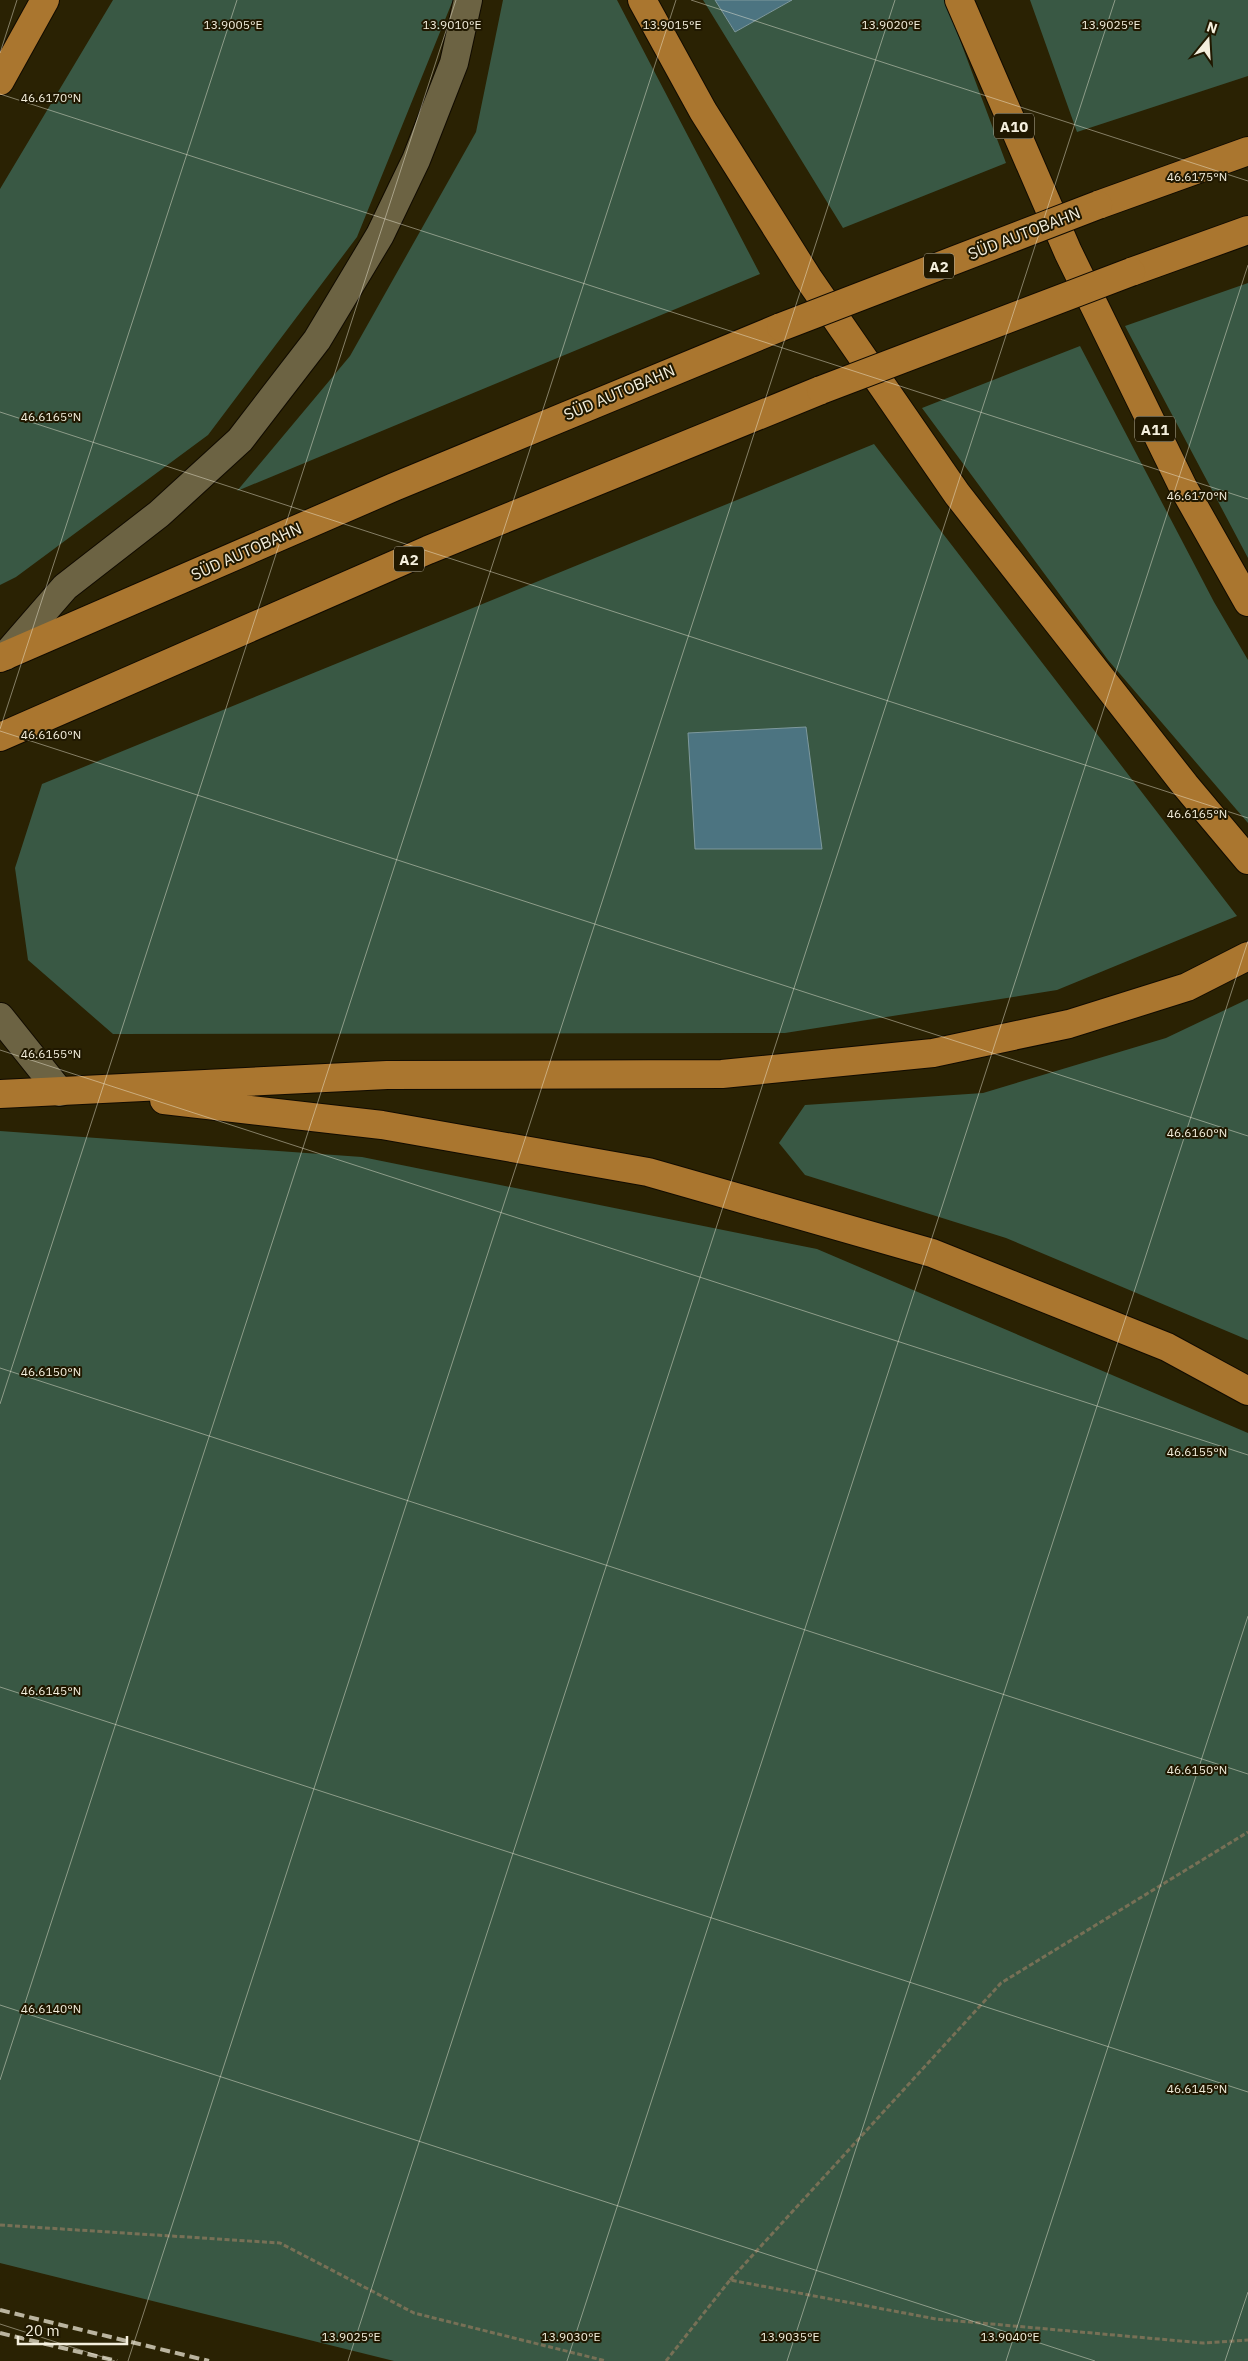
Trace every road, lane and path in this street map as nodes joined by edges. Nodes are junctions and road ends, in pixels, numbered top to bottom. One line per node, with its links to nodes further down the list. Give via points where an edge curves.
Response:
1 (45, 0): 5 (highway)
2 (468, 0): 10 (lane, via 454,63 416,160 380,235 316,340 240,440 159,514 65,587)
3 (642, 0): 12 (highway, via 703,112 808,278 957,494 1179,778)
4 (959, 0): 8 (highway, A10)
5 (0, 81)
6 (1248, 151): 10 (highway, SÜD AUTOBAHN / A2, bridge, via 781,327 394,487)
7 (1248, 230): 11 (highway, A2, bridge, via 821,390 428,550)
8 (1068, 252): 9 (highway, A11, via 1183,486)
9 (1248, 602)
10 (3, 657)
11 (0, 737)
12 (1248, 860)
13 (1248, 956): 15 (highway, via 1187,987 1069,1024 933,1053 722,1074 386,1075)
14 (0, 1017): 16 (lane)
15 (88, 1091): 16 (highway); 18 (highway, via 382,1125 648,1172 932,1253 1167,1347)
16 (60, 1092): 17 (highway)
17 (0, 1094)
18 (1248, 1391)
19 (1248, 1832): 21 (path, via 1001,1983)
20 (0, 2225): 23 (path, via 280,2243 414,2313)
21 (730, 2280): 22 (path, via 936,2319 1203,2343); 24 (path)
22 (1248, 2340)
23 (606, 2361)
24 (666, 2361)

